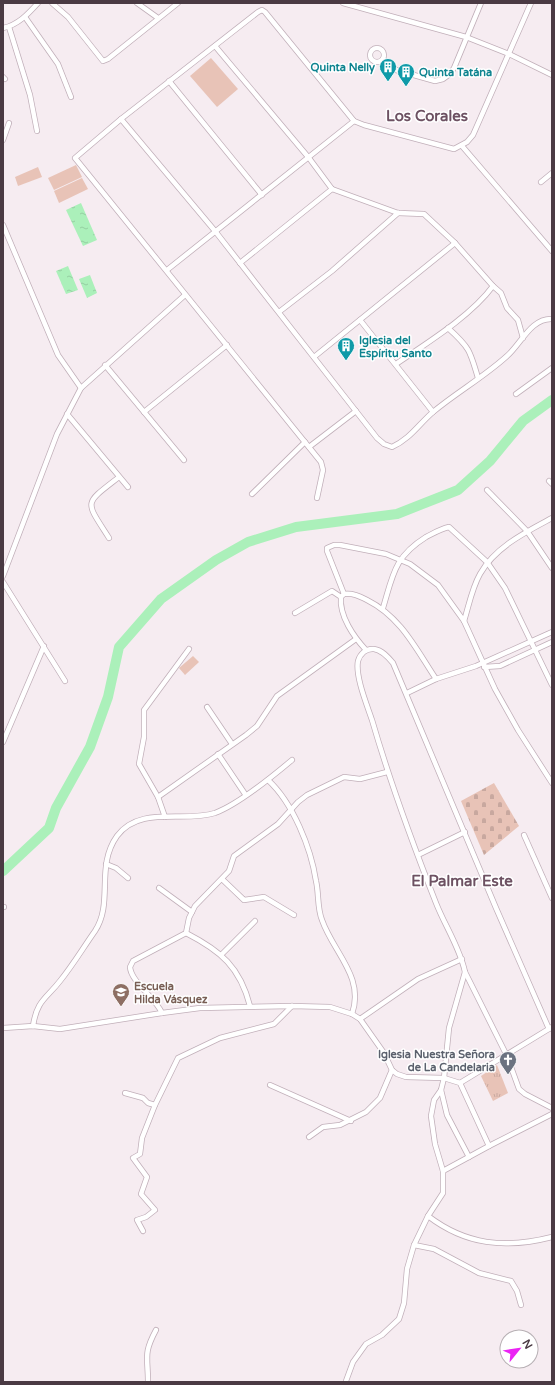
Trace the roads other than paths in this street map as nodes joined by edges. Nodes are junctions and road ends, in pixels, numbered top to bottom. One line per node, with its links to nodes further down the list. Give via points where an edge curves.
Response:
1 (38, 3): 8 (street)
2 (52, 3): 9 (street, via 68,17 103,61)
3 (136, 3): 9 (street)
4 (178, 3): 9 (street)
5 (343, 3): 12 (street)
6 (481, 3): 12 (street)
7 (531, 3): 14 (street)
8 (25, 18): 10 (street); 18 (street, via 58,64)
9 (158, 18)
10 (10, 26): 11 (street); 22 (street, via 30,95)
11 (3, 28)
12 (466, 37): 14 (street); 15 (street, via 454,68 443,79 435,80 396,70)
13 (215, 46): 17 (street); 20 (street, via 262,10); 25 (street)
14 (509, 54): 16 (street); 24 (street, via 473,135)
15 (383, 59)
16 (552, 75)
17 (168, 81): 19 (street); 29 (street)
18 (71, 97)
19 (121, 119): 32 (street); 36 (street, via 75,158)
20 (354, 121): 24 (street, via 445,148 454,149); 25 (street)
21 (9, 123): 23 (street)
22 (37, 132)
23 (3, 140)
24 (462, 146): 34 (street)
25 (309, 158): 28 (street); 29 (street)
26 (552, 173): 27 (street)
27 (541, 182)
28 (332, 189): 30 (street); 35 (street)
29 (262, 195): 32 (street)
30 (398, 213): 33 (street, via 424,214); 39 (street, via 332,271)
31 (3, 225): 50 (street, via 58,355)
32 (216, 231): 35 (street); 36 (street)
33 (455, 243): 37 (street); 41 (street)
34 (552, 251)
35 (240, 263): 39 (street)
36 (167, 270): 38 (street)
37 (493, 286): 42 (street); 43 (street, via 501,293 507,308 518,320)
38 (185, 295): 44 (street); 47 (street)
39 (279, 312): 45 (street)
40 (552, 319): 43 (street, via 536,322)
41 (360, 320): 45 (street); 46 (street)
42 (448, 328): 46 (street); 49 (street, via 468,348)
43 (523, 338): 49 (street, via 507,356)
44 (227, 345): 53 (street); 56 (street)
45 (314, 357): 52 (street)
46 (396, 364): 54 (street)
47 (105, 365): 50 (street); 53 (street)
48 (552, 368): 51 (street)
49 (478, 378): 54 (street)
50 (81, 388): 55 (street)
51 (516, 394)
52 (356, 411): 54 (street, via 377,438 392,447 410,436); 57 (street)
53 (144, 412): 58 (street)
54 (432, 412)
55 (68, 414): 59 (street); 70 (street, via 57,434)
56 (305, 442): 57 (street); 62 (street)
57 (309, 447): 63 (street, via 321,462 323,470)
58 (184, 460)
59 (119, 477): 60 (street); 66 (street, via 95,495 90,507)
60 (128, 487)
61 (487, 490): 65 (street)
62 (252, 494)
63 (317, 498)
64 (552, 518): 65 (street)
65 (527, 531): 68 (street); 69 (street)
66 (109, 538)
67 (400, 559): 68 (street, via 418,542 449,527); 72 (street, via 369,549 330,546 327,548 328,556); 73 (street, via 395,567); 75 (street, via 438,586)
68 (487, 562): 75 (street, via 475,583); 78 (street, via 512,599)
69 (552, 568)
70 (3, 576)
71 (3, 582): 80 (street)
72 (342, 595): 73 (street, via 355,594); 74 (street, via 332,591); 77 (street, via 341,609)
73 (383, 608): 85 (street, via 402,628)
74 (295, 614)
75 (464, 621): 84 (street)
76 (552, 632): 78 (street)
77 (356, 639): 82 (street); 91 (street, via 278,696 257,726)
78 (530, 641): 83 (street); 84 (street)
79 (552, 642): 83 (street)
80 (44, 646): 86 (street); 90 (street)
81 (189, 649): 98 (street, via 144,710 144,737 139,764)
82 (366, 650): 88 (street, via 373,649 387,656); 94 (street, via 358,661 359,670)
83 (534, 650): 84 (street, via 500,666); 87 (street)
84 (484, 665): 85 (street); 96 (street, via 518,730)
85 (436, 679): 88 (street)
86 (65, 681)
87 (552, 685)
88 (407, 692): 101 (street)
89 (207, 707): 91 (street)
90 (3, 742)
91 (232, 744): 92 (street)
92 (218, 754): 97 (street); 98 (street)
93 (292, 760): 95 (street)
94 (387, 772): 99 (street, via 360,779 344,778 307,796); 103 (street)
95 (268, 780): 97 (street); 99 (street)
96 (552, 783)
97 (245, 794): 100 (street, via 214,813)
98 (158, 797): 100 (street)
99 (291, 811): 106 (street, via 271,829 240,850); 119 (street, via 305,838 315,875 321,919 353,978 356,1005)
100 (165, 817): 104 (street, via 145,819 126,828 112,846)
101 (465, 832): 103 (street); 123 (street)
102 (524, 835): 108 (street)
103 (418, 855): 114 (street)
104 (106, 864): 105 (street); 121 (street, via 102,917 63,977 44,997 35,1015)
105 (128, 878)
106 (222, 879): 109 (street); 110 (street, via 244,900 264,897)
107 (159, 888): 109 (street)
108 (552, 898)
109 (192, 912): 112 (street)
110 (294, 915)
111 (255, 922): 113 (street)
112 (186, 933): 113 (street, via 203,941); 118 (street, via 140,957 130,966 133,976 155,1000)
113 (221, 955): 116 (street, via 238,974)
114 (462, 959): 115 (street); 120 (street, via 418,979)
115 (465, 972): 124 (street); 126 (street, via 449,1028)
116 (250, 1006): 117 (street); 118 (street)
117 (292, 1006): 119 (street, via 330,1007); 131 (street, via 274,1024 220,1038 178,1058)
118 (162, 1013): 121 (street, via 60,1029)
119 (352, 1014): 120 (street)
120 (360, 1019): 125 (street, via 384,1053)
121 (33, 1026): 122 (street)
122 (3, 1028)
123 (551, 1028): 124 (street)
124 (507, 1056): 127 (street); 132 (street, via 519,1089)
125 (392, 1070): 126 (street, via 406,1077); 134 (street, via 380,1098 366,1112)
126 (444, 1078): 127 (street); 129 (street)
127 (460, 1083): 136 (street)
128 (270, 1085): 134 (street)
129 (441, 1090): 137 (street, via 447,1115); 138 (street, via 434,1100 431,1116 435,1144)
130 (125, 1093): 131 (street, via 143,1098)
131 (155, 1105): 140 (street, via 142,1138 140,1154 133,1158 147,1177 141,1194 155,1210 137,1220)
132 (552, 1108)
133 (552, 1114): 136 (street)
134 (351, 1120): 135 (street, via 340,1126 323,1127)
135 (309, 1137)
136 (489, 1146): 137 (street)
137 (469, 1157): 138 (street)
138 (443, 1171): 139 (street, via 443,1193)
139 (428, 1216): 141 (street, via 443,1228 466,1238 492,1244); 142 (street)
140 (143, 1231)
141 (552, 1237)
142 (414, 1245): 143 (street, via 434,1250 479,1273 512,1281); 145 (street, via 407,1269 404,1303 399,1319 382,1335 366,1344 353,1362)
143 (521, 1305)
144 (156, 1330): 146 (street, via 147,1351)
145 (346, 1381)
146 (148, 1382)

